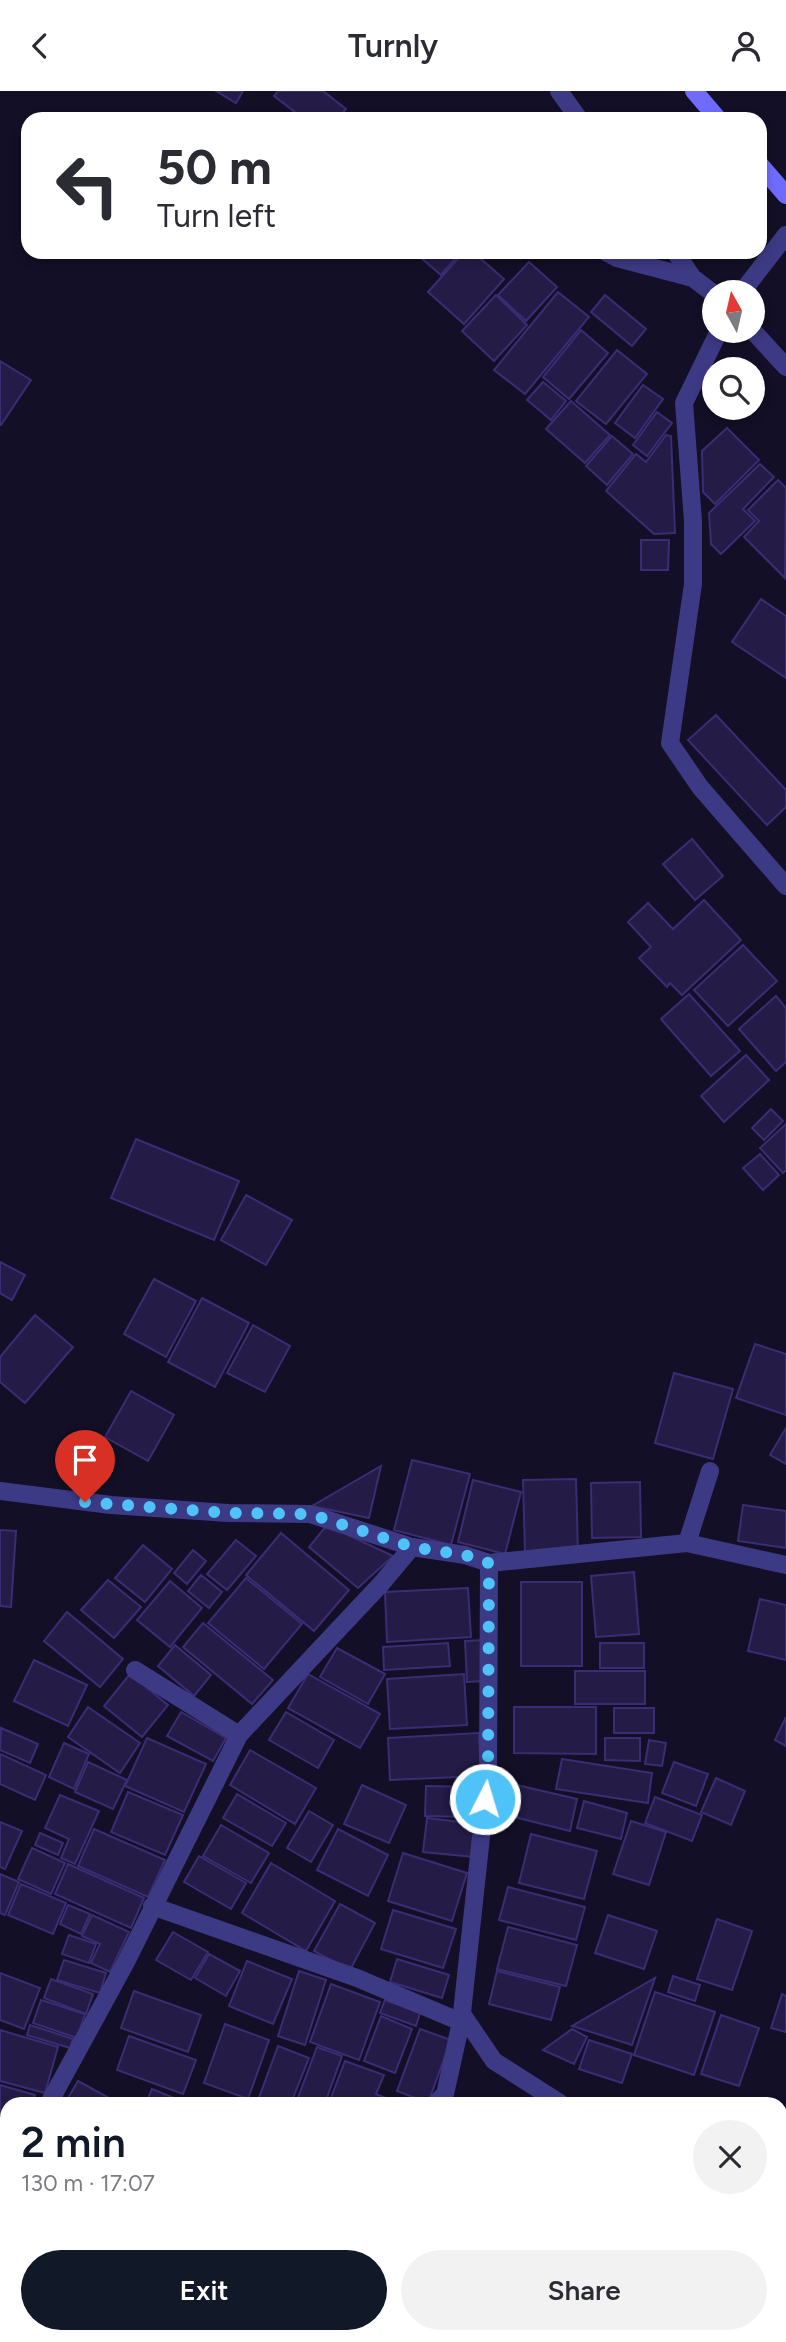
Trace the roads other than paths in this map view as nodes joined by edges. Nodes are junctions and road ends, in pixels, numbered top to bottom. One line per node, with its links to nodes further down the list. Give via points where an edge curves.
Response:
1 (559, 91): 3 (street)
2 (694, 91): 4 (main road)
3 (574, 112)
4 (712, 112)
5 (767, 173): 6 (main road)
6 (786, 195)
7 (786, 235): 11 (street)
8 (621, 259): 10 (street)
9 (680, 259): 10 (street)
10 (693, 278): 12 (street)
11 (751, 280)
12 (702, 285)
13 (713, 343): 16 (street, via 684,403 693,584 670,743 699,787)
14 (764, 343): 15 (street)
15 (786, 366)
16 (786, 885)
17 (710, 1471): 19 (street)
18 (0, 1491): 20 (street, via 111,1505 310,1514)
19 (687, 1543): 21 (street); 22 (street)
20 (412, 1547): 21 (street); 24 (street)
21 (489, 1563): 26 (street, via 488,1772)
22 (786, 1565)
23 (135, 1670): 24 (street)
24 (239, 1735): 25 (street)
25 (152, 1906): 26 (street); 27 (street)
26 (461, 2018): 28 (street); 29 (street, via 494,2061)
27 (52, 2097)
28 (442, 2097)
29 (550, 2097)

